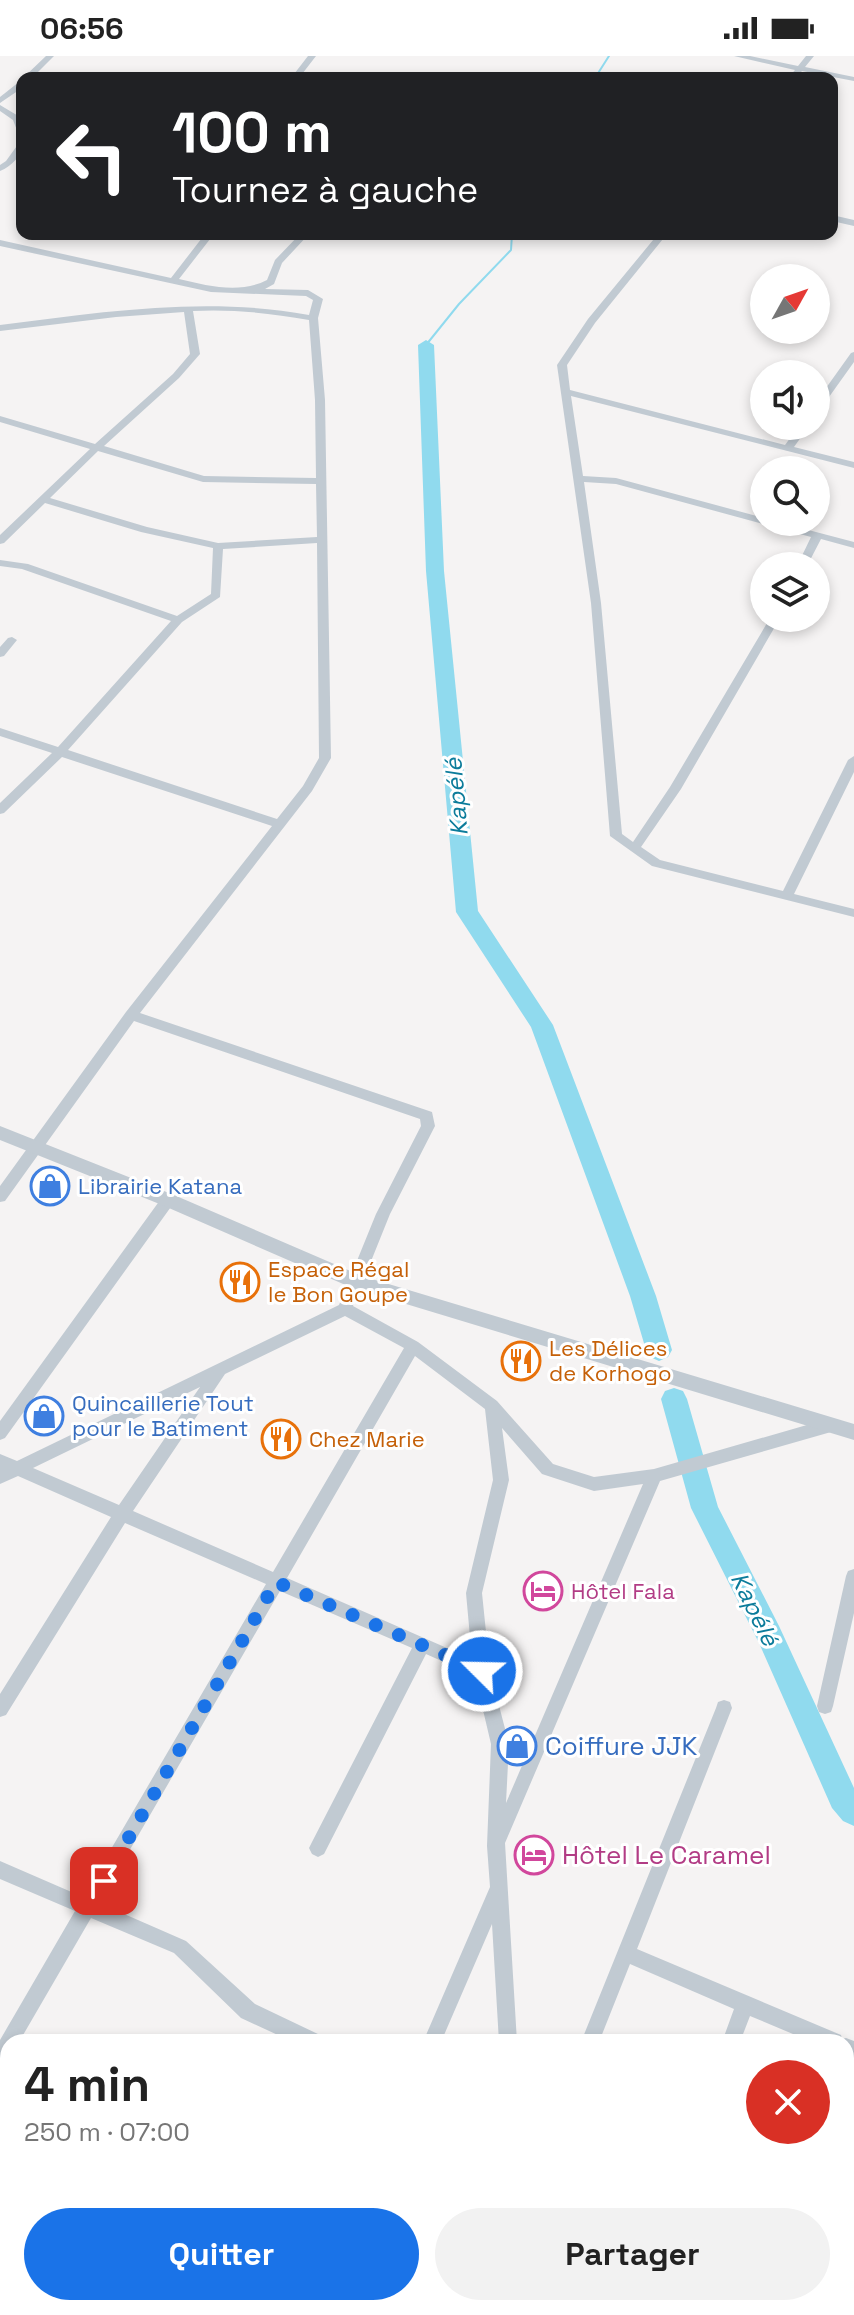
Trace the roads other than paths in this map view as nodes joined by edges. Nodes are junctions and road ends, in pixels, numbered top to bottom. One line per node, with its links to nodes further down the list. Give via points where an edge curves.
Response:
1 (50, 56): 6 (street)
2 (312, 56): 7 (street)
3 (738, 56): 5 (street)
4 (810, 56): 5 (street)
5 (801, 67): 8 (street); 9 (street)
6 (33, 72)
7 (300, 72)
8 (797, 72)
9 (823, 72)
10 (16, 89): 11 (street)
11 (0, 104): 12 (street)
12 (16, 118)
13 (16, 153): 14 (street)
14 (0, 168)
15 (205, 240): 19 (street)
16 (299, 240): 21 (street, via 278,262 271,282)
17 (658, 240): 28 (street, via 562,365)
18 (0, 243): 19 (street)
19 (175, 279): 20 (street)
20 (211, 289): 21 (street); 23 (street)
21 (253, 291): 24 (street, via 308,293 318,299)
22 (188, 310): 23 (street); 25 (street); 31 (street, via 195,354)
23 (244, 310): 24 (street, via 282,311)
24 (313, 324): 35 (street)
25 (0, 328)
26 (854, 355): 27 (street)
27 (830, 389)
28 (567, 392): 32 (street); 34 (street)
29 (0, 419): 31 (street)
30 (794, 440): 32 (street)
31 (96, 448): 35 (street, via 203,479); 36 (street)
32 (788, 448): 33 (street)
33 (854, 465)
34 (578, 479): 37 (street, via 616,481); 54 (street, via 596,603 616,836)
35 (321, 481): 39 (street)
36 (44, 500): 40 (street); 42 (street)
37 (750, 518)
38 (817, 536): 41 (street); 43 (street)
39 (322, 540): 42 (street); 53 (street, via 325,758)
40 (0, 541)
41 (854, 545)
42 (218, 546): 45 (street, via 216,595)
43 (809, 552)
44 (0, 563): 45 (street, via 24,566)
45 (178, 620): 50 (street)
46 (767, 632): 54 (street)
47 (12, 640): 48 (street)
48 (0, 654)
49 (0, 732): 50 (street)
50 (60, 752): 52 (street); 53 (street)
51 (854, 760): 55 (street)
52 (0, 810)
53 (279, 824): 57 (street)
54 (634, 849): 55 (street, via 656,863)
55 (787, 896): 56 (street)
56 (854, 913)
57 (131, 1015): 59 (street); 62 (street, via 427,1116 423,1140 398,1181)
58 (0, 1133): 59 (street)
59 (36, 1148): 60 (street); 61 (street)
60 (0, 1197)
61 (168, 1200): 62 (street); 69 (street)
62 (357, 1282): 63 (street); 67 (street)
63 (345, 1309): 64 (street); 65 (street)
64 (413, 1346): 66 (street); 76 (street)
65 (222, 1367): 71 (street); 74 (street)
66 (492, 1406): 72 (street, via 548,1469 594,1484); 78 (street, via 501,1480 474,1593)
67 (831, 1425): 68 (street); 72 (street)
68 (854, 1432)
69 (0, 1433)
70 (0, 1461): 71 (street)
71 (19, 1468): 73 (street); 74 (street)
72 (654, 1476): 82 (street)
73 (0, 1477)
74 (122, 1514): 76 (street); 81 (street)
75 (854, 1576): 79 (street)
76 (276, 1582): 77 (street); 86 (street)
77 (422, 1645): 78 (street); 83 (street)
78 (482, 1671): 82 (street, via 500,1744)
79 (825, 1706)
80 (724, 1708): 87 (street)
81 (0, 1709)
82 (496, 1846): 85 (street)
83 (318, 1848)
84 (0, 1870): 86 (street)
85 (498, 1889): 91 (street); 92 (street)
86 (88, 1908): 89 (street); 90 (street, via 180,1947 248,2011)
87 (625, 1953): 88 (street); 93 (street)
88 (745, 2005): 94 (street); 95 (street)
89 (14, 2034)
90 (296, 2034)
91 (435, 2034)
92 (507, 2034)
93 (593, 2034)
94 (734, 2034)
95 (815, 2034)

